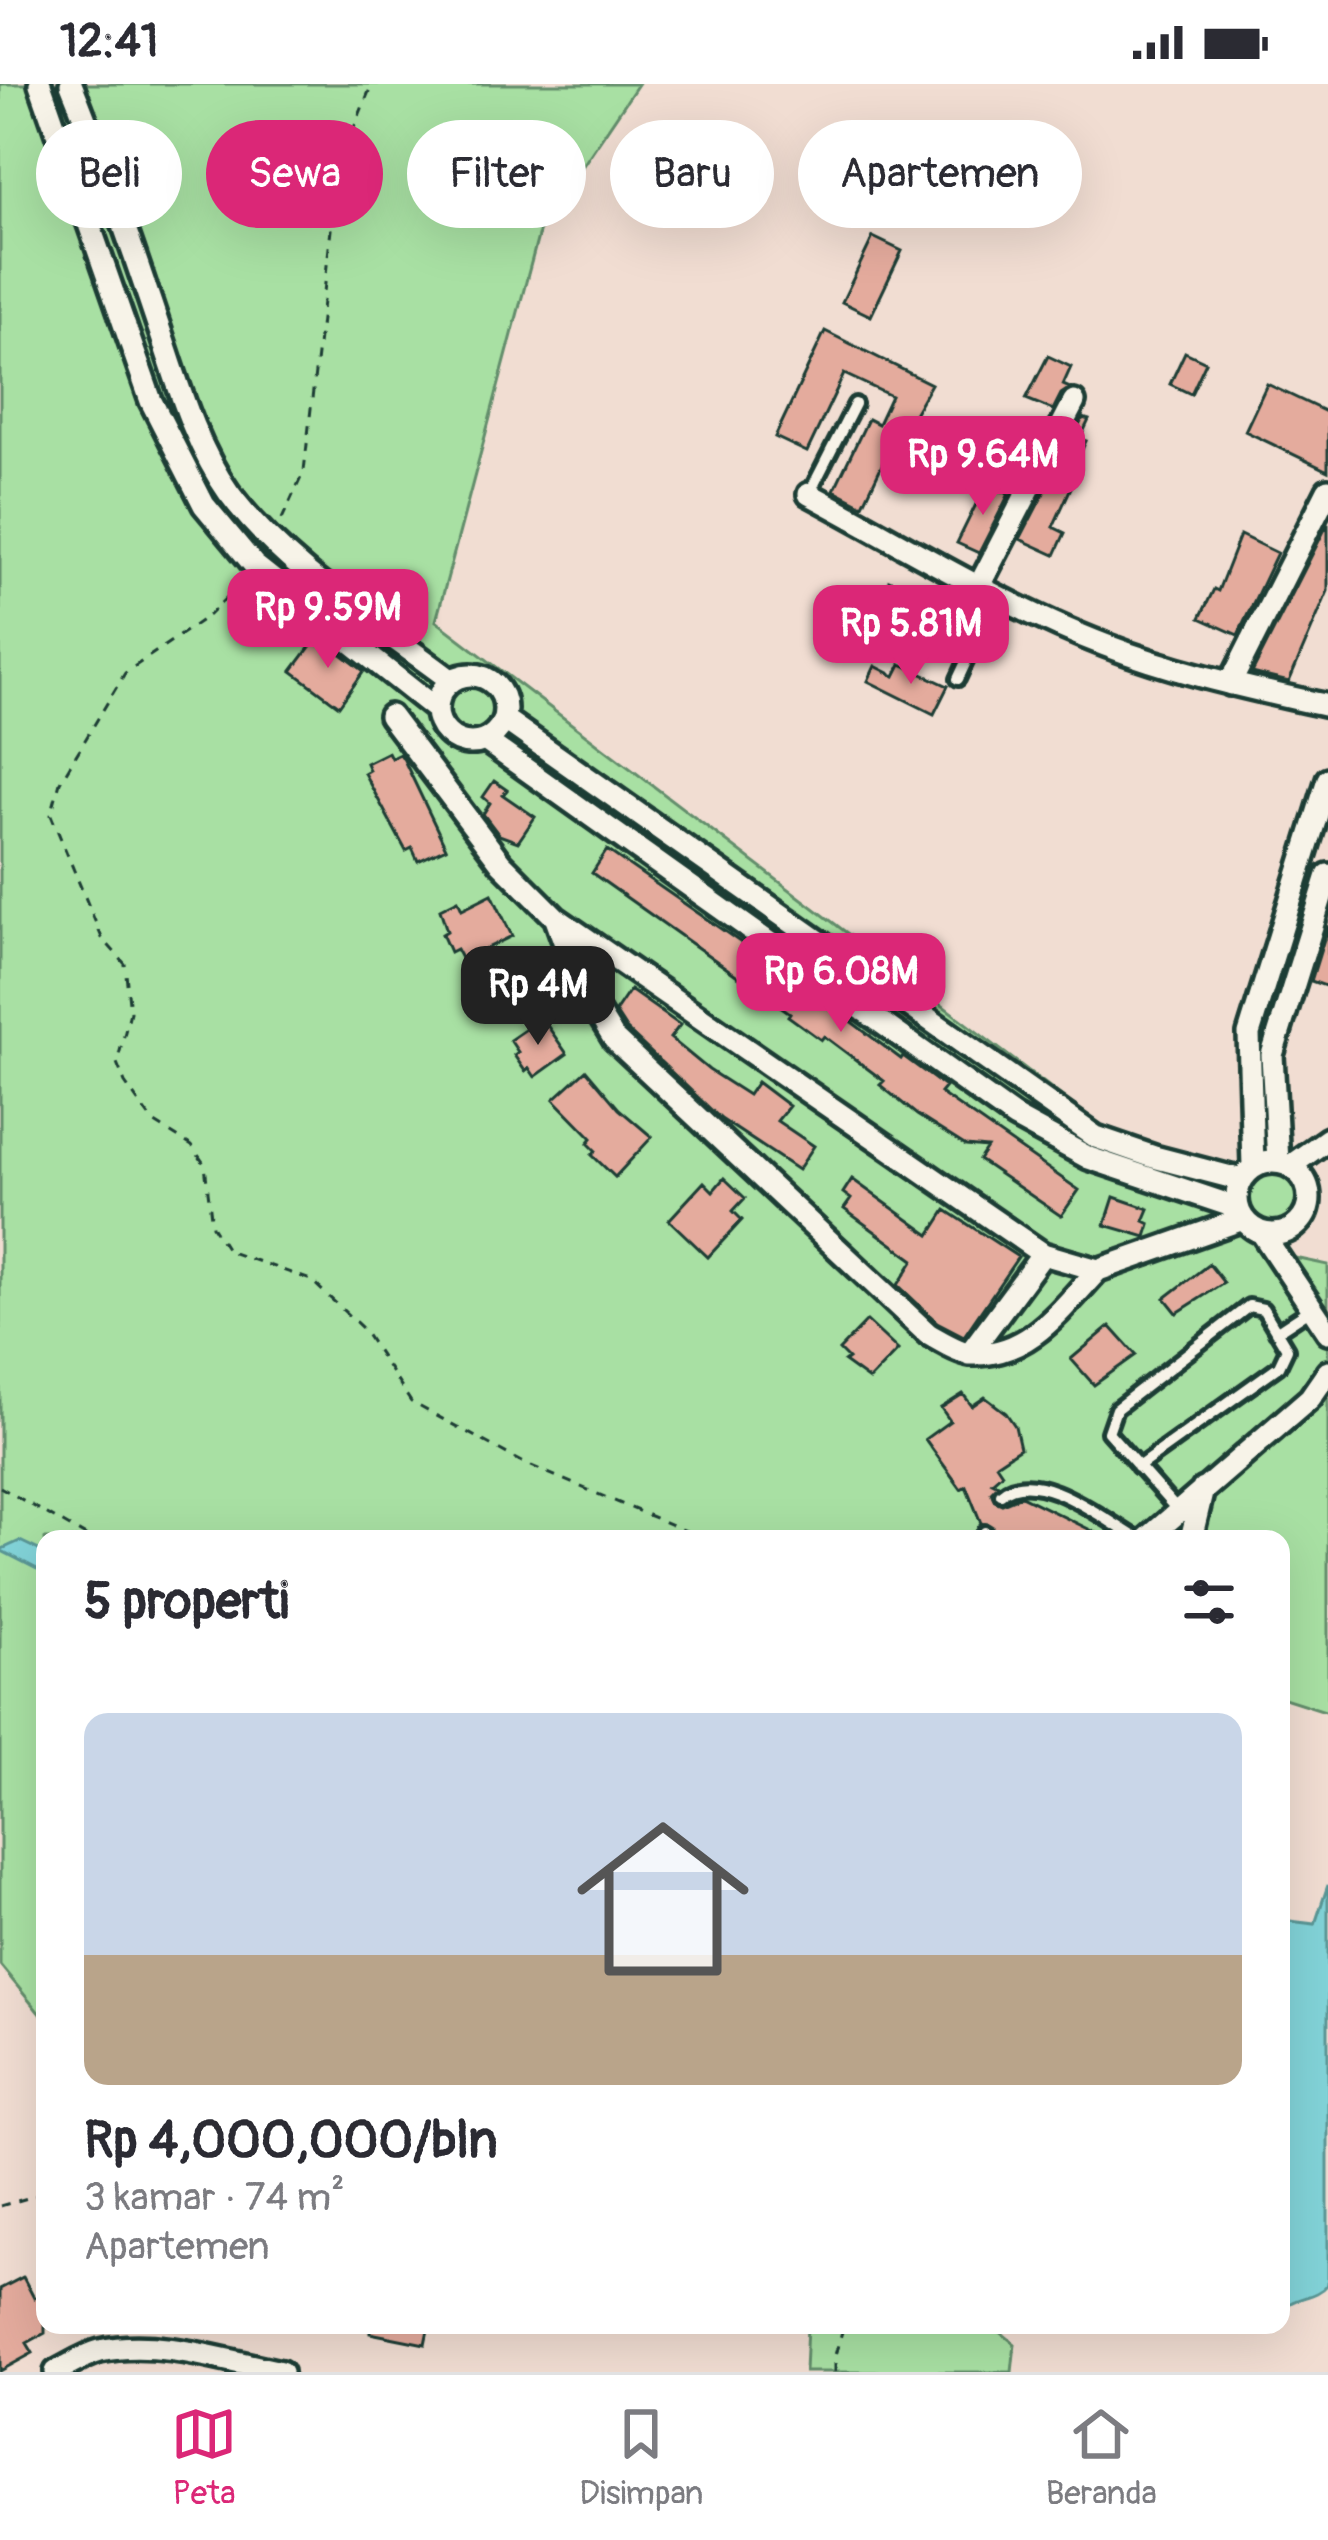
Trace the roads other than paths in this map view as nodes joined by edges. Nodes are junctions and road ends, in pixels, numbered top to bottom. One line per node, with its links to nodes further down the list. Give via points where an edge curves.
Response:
1 (40, 84): 8 (street, via 151,401 204,505)
2 (71, 84): 7 (street, via 202,444 227,490)
3 (1074, 402): 9 (street)
4 (855, 404): 6 (lane)
5 (1328, 490): 12 (street)
6 (809, 494): 9 (street)
7 (271, 542): 8 (street); 11 (street)
8 (254, 565): 14 (street)
9 (989, 589): 10 (lane); 12 (street, via 1104,645)
10 (958, 679)
11 (452, 681): 14 (street); 16 (street, via 491,681 504,698)
12 (1230, 684): 13 (street)
13 (1328, 706)
14 (437, 710): 17 (street, via 453,739)
15 (390, 716): 20 (street, via 501,863)
16 (505, 719): 17 (street); 23 (street, via 1096,1137)
17 (486, 741): 25 (street, via 1014,1117 1089,1158)
18 (1328, 779): 23 (street, via 1249,1034)
19 (1328, 875): 22 (street, via 1271,1055)
20 (556, 918): 26 (street); 31 (street, via 578,980 614,1040 928,1334)
21 (1328, 1139): 22 (street)
22 (1284, 1164): 23 (street); 24 (street)
23 (1247, 1173): 25 (street, via 1236,1197)
24 (1319, 1190): 25 (street, via 1295,1227 1273,1235)
25 (1247, 1220): 27 (street); 28 (street)
26 (1043, 1254): 27 (street); 31 (street)
27 (1098, 1270): 31 (street, via 1036,1335)
28 (1314, 1307): 29 (lane); 30 (street)
29 (1276, 1332): 33 (lane, via 1287,1349 1279,1366); 33 (lane, via 1263,1309 1249,1306 1116,1409 1108,1432)
30 (1328, 1332)
31 (970, 1354)
32 (1328, 1372): 34 (street, via 1310,1398)
33 (1138, 1467): 36 (lane)
34 (1203, 1489): 36 (street); 40 (street)
35 (1001, 1494): 37 (lane, via 1022,1484 1049,1487)
36 (1177, 1510): 38 (street); 39 (lane)
37 (1127, 1530)
38 (1154, 1530)
39 (1190, 1530)
40 (1193, 1530)
41 (56, 2372): 42 (street, via 123,2348)
42 (281, 2372)

